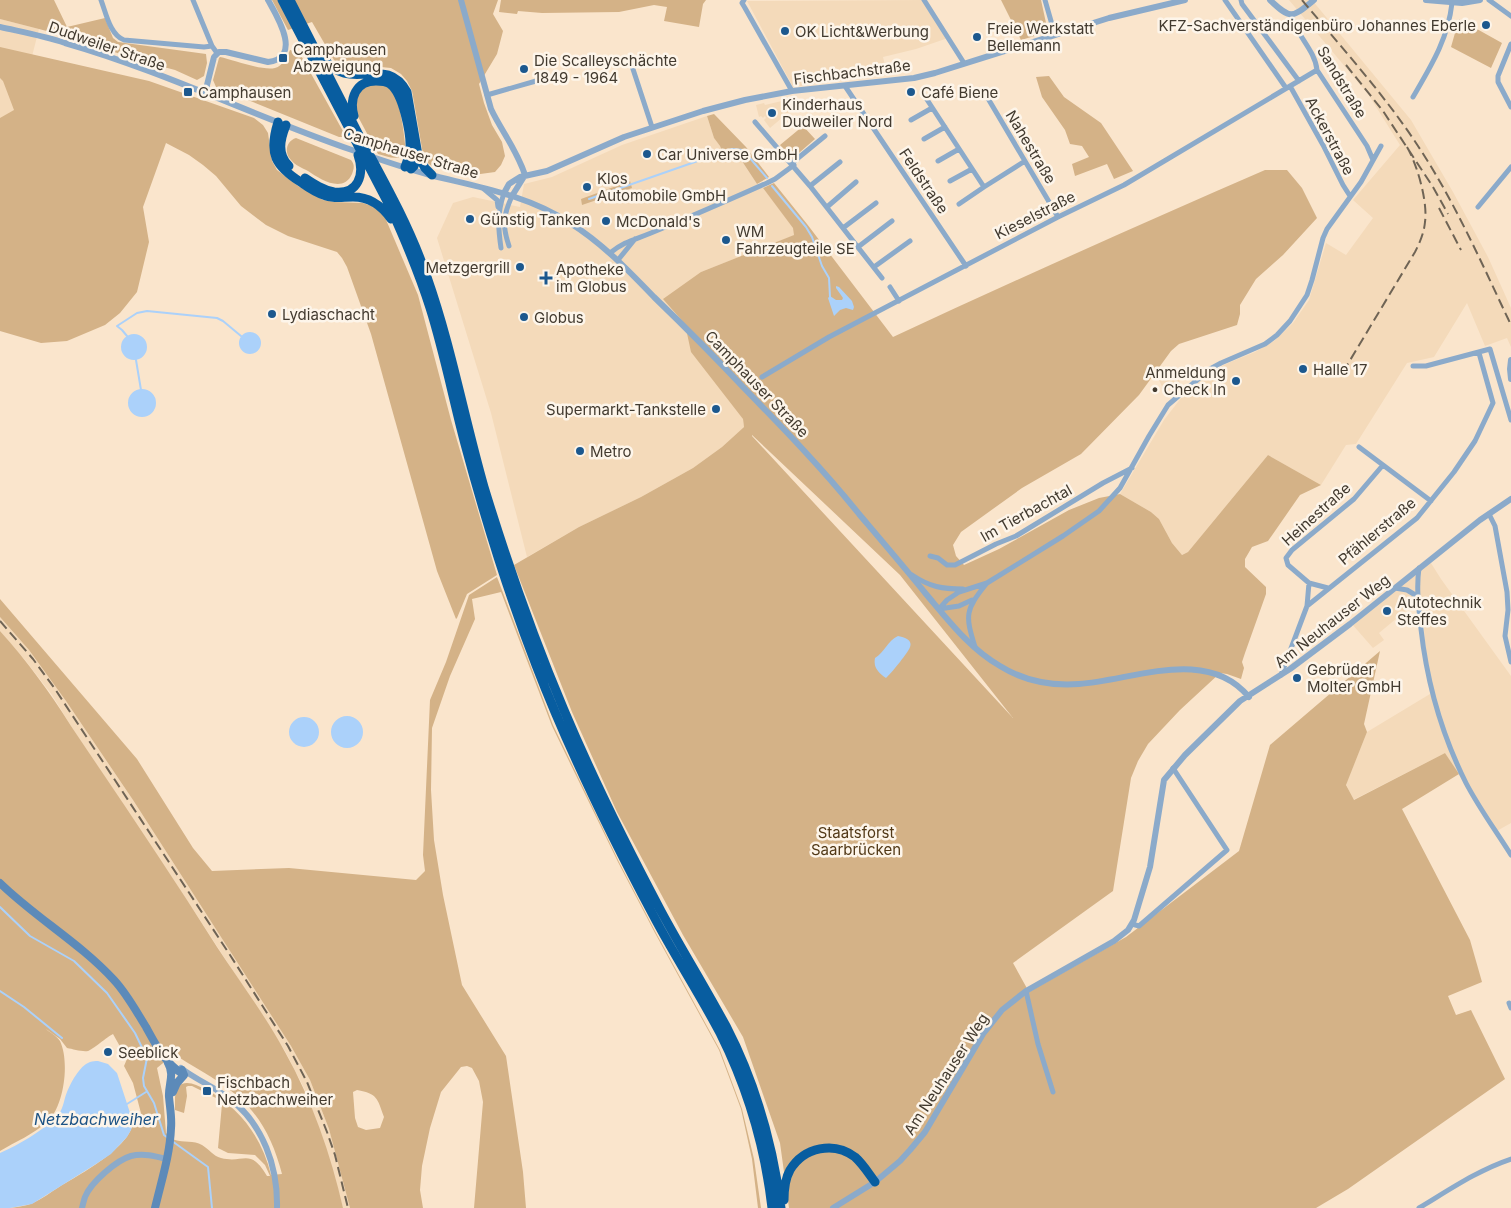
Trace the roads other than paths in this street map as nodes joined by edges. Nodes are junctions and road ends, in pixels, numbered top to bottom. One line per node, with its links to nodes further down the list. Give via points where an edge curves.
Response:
1 (100, 0): 26 (street, via 114,34 120,39)
2 (193, 0): 26 (street)
3 (268, 0): 27 (street, via 286,39 278,59 268,62 226,52)
4 (282, 0): 48 (highway)
5 (290, 0): 23 (highway)
6 (461, 0): 38 (street)
7 (744, 0): 36 (street, via 745,8)
8 (924, 0): 29 (street)
9 (1045, 0): 24 (street)
10 (1185, 0): 24 (street, Fischbachstraße)
11 (1225, 0): 34 (street, Ackerstraße)
12 (1241, 0): 32 (street)
13 (1270, 0): 20 (street, via 1285,14)
14 (1314, 0): 20 (street)
15 (1426, 0): 18 (street)
16 (1480, 0): 18 (street)
17 (1490, 0): 19 (street)
18 (1449, 2): 40 (street, via 1445,37)
19 (1499, 3): 21 (street)
20 (1291, 15): 30 (street, Sandstraße)
21 (1511, 16)
22 (0, 27): 37 (street, Dudweiler Straße, via 90,50)
23 (308, 35): 49 (highway); 54 (highway, via 327,62 341,73 354,76 387,74 403,85)
24 (1055, 35): 29 (street, Fischbachstraße)
25 (1511, 44): 41 (street, via 1498,76)
26 (212, 46): 27 (street)
27 (217, 53): 37 (street)
28 (630, 60): 46 (street)
29 (964, 63): 33 (street, Fischbachstraße, via 914,78)
30 (1317, 70): 32 (street, Kieselstraße); 55 (street, Sandstraße)
31 (543, 79): 38 (street)
32 (1299, 81): 34 (street, Kieselstraße)
33 (845, 86): 36 (street, Fischbachstraße); 89 (street, Feldstraße)
34 (1288, 87): 72 (street, Ackerstraße); 78 (street, Kieselstraße, via 1124,185)
35 (983, 90): 57 (street, Nahestraße)
36 (792, 91): 46 (street, Fischbachstraße, via 745,100)
37 (205, 93): 45 (street, Camphauser Straße)
38 (487, 95): 64 (street, via 495,118 517,154)
39 (924, 95): 42 (street)
40 (1413, 97)
41 (1511, 107)
42 (932, 108): 43 (street); 47 (street)
43 (912, 120)
44 (755, 122): 59 (street)
45 (282, 123): 48 (highway, via 282,158 291,169 334,192 347,191 357,184 362,169); 61 (street, Camphauser Straße); 83 (highway, via 274,135 274,154 283,170 325,196 360,198 378,205)
46 (652, 127): 64 (street, Fischbachstraße, via 547,171)
47 (945, 127): 51 (street); 53 (street)
48 (348, 128): 83 (highway)
49 (360, 135): 61 (highway, via 352,107 353,95 363,83 380,81 390,84 399,94 404,112 410,144); 138 (highway, via 413,240 438,308 484,486 544,662 619,830 727,1029 742,1063 769,1142)
50 (825, 136): 59 (street)
51 (924, 139)
52 (1381, 146): 55 (street)
53 (959, 149): 56 (street); 62 (street)
54 (418, 155): 61 (highway, via 414,166); 63 (highway)
55 (1373, 160): 72 (street)
56 (938, 161)
57 (1026, 161): 69 (street); 78 (street, Nahestraße)
58 (840, 162): 67 (street)
59 (793, 164): 67 (street); 81 (street, via 768,183)
60 (1511, 167): 76 (street)
61 (408, 168): 63 (street, Camphauser Straße)
62 (972, 169): 65 (street); 69 (street)
63 (432, 175): 68 (street, Camphauser Straße)
64 (525, 175): 70 (street, Fischbachstraße, via 514,179); 71 (street)
65 (950, 181)
66 (856, 182): 75 (street)
67 (810, 186): 75 (street)
68 (482, 187): 70 (street, Camphauser Straße); 77 (street, Fischbachstraße, via 497,200)
69 (984, 188): 74 (street)
70 (504, 193): 71 (street, Camphauser Straße); 77 (street, Fischbachstraße)
71 (512, 196): 84 (street, via 504,223); 87 (street, Camphauser Straße, via 550,210)
72 (1350, 196): 102 (street, via 1322,238 1307,295 1290,321 1265,344 1210,369 1173,401)
73 (876, 203): 80 (street)
74 (959, 204)
75 (827, 207): 80 (street)
76 (1478, 207)
77 (498, 210): 86 (street, Fischbachstraße)
78 (1058, 217): 89 (street, Kieselstraße)
79 (892, 221): 85 (street)
80 (843, 228): 85 (street)
81 (635, 239): 87 (street); 88 (street)
82 (910, 241): 90 (street)
83 (406, 243): 137 (highway, via 431,310 485,516 536,665 611,834 732,1060 761,1144)
84 (509, 246)
85 (858, 247): 90 (street)
86 (501, 248)
87 (610, 253): 88 (street, Camphauser Straße)
88 (618, 260): 108 (street, Camphauser Straße, via 776,421)
89 (966, 266): 93 (street, Kieselstraße)
90 (874, 267): 91 (street)
91 (882, 278)
92 (890, 287): 93 (street)
93 (900, 301): 97 (street, Kieselstraße, via 829,337)
94 (1479, 353): 96 (street, via 1426,366); 99 (street, via 1490,349); 104 (street, Pfählerstraße, via 1493,403 1475,441)
95 (1511, 360): 98 (street)
96 (1413, 366)
97 (762, 377)
98 (1511, 379)
99 (1511, 420)
100 (1359, 447): 101 (street)
101 (1383, 464): 104 (street); 110 (street, Heinestraße, via 1354,499 1286,558 1288,565)
102 (1132, 468): 106 (street, Im Tierbachtal, via 1016,536 955,565 947,565); 109 (street, via 1120,488 1099,511)
103 (1511, 499): 105 (street, Am Neuhauser Weg)
104 (1431, 501): 111 (street, Pfählerstraße, via 1417,518)
105 (1489, 514): 107 (street, Am Neuhauser Weg); 119 (street, via 1495,526 1507,592 1505,636)
106 (930, 556)
107 (1419, 568): 112 (street, Am Neuhauser Weg); 114 (street)
108 (907, 571): 113 (street, via 940,588); 117 (street, Camphauser Straße)
109 (987, 583): 113 (street); 115 (street)
110 (1309, 583): 111 (street); 116 (street)
111 (1328, 588): 116 (street, Pfählerstraße)
112 (1395, 588): 114 (street); 120 (street, Am Neuhauser Weg)
113 (966, 590): 117 (street, via 958,592)
114 (1417, 596): 123 (street, via 1429,682 1441,722 1466,783)
115 (973, 600): 117 (street); 118 (street, via 968,619)
116 (1306, 606): 120 (street)
117 (939, 609): 118 (street, Camphauser Straße)
118 (976, 648): 121 (street, Camphauser Straße, via 1010,672 1041,682 1080,684 1160,671 1192,670 1226,678)
119 (1511, 662)
120 (1281, 676): 121 (street, Am Neuhauser Weg)
121 (1249, 697): 122 (street, Am Neuhauser Weg, via 1230,710)
122 (1173, 768): 125 (street, Am Neuhauser Weg, via 1164,780 1150,867); 125 (street, Am Neuhauser Weg, via 1227,850 1139,926)
123 (1511, 855)
124 (0, 883): 127 (main road, via 105,971 131,1003)
125 (1132, 924): 126 (street, Am Neuhauser Weg, via 1114,941)
126 (1026, 991): 129 (street, via 1038,1044); 133 (street, Am Neuhauser Weg, via 1002,1010 983,1034 925,1132 900,1161)
127 (156, 1045): 128 (main road); 128 (main road, via 171,1068)
128 (180, 1072): 130 (main road); 130 (main road, via 169,1097); 136 (street, via 230,1099 252,1121 272,1162)
129 (1054, 1092)
130 (171, 1104): 131 (main road, via 171,1134)
131 (166, 1159): 134 (street, via 141,1155 123,1159 93,1184); 135 (main road)
132 (1511, 1159): 140 (street, via 1473,1175)
133 (875, 1182): 138 (highway, via 855,1157 841,1150 822,1148 803,1156 791,1169 784,1186); 139 (street, Am Neuhauser Weg)
134 (82, 1208)
135 (155, 1208)
136 (277, 1208)
137 (772, 1208)
138 (782, 1208)
139 (833, 1208)
140 (1419, 1208)

